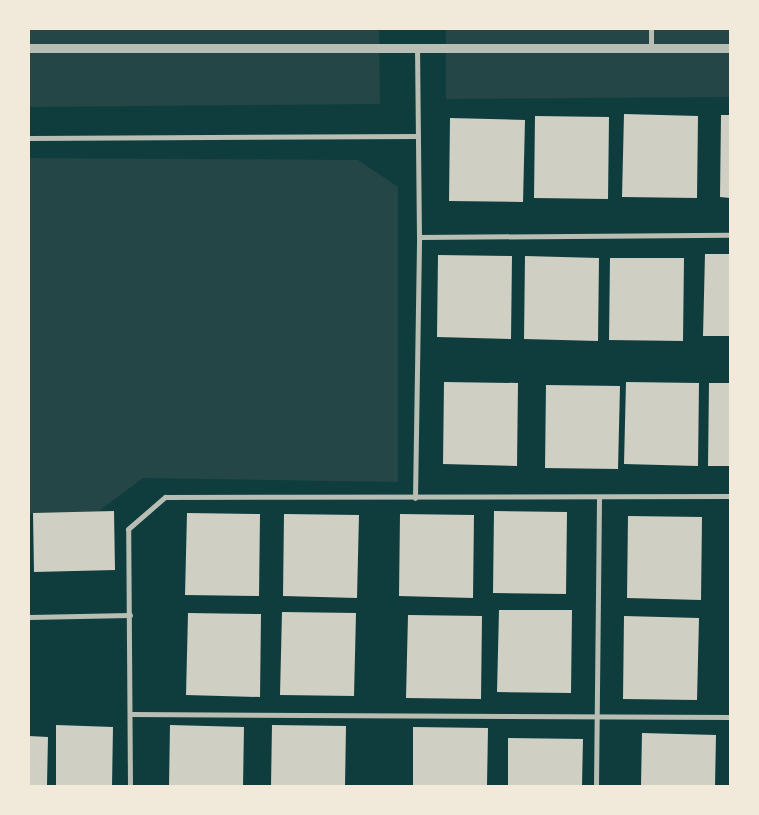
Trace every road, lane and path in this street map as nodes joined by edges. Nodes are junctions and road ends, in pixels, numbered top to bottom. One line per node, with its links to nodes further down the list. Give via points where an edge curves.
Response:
1 (651, 29): 2 (street)
2 (651, 47): 4 (street); 5 (street)
3 (29, 48): 4 (street)
4 (417, 48): 6 (street)
5 (730, 48)
6 (418, 136): 7 (street); 9 (street)
7 (29, 138)
8 (730, 235): 9 (street)
9 (419, 238): 12 (street)
10 (730, 496): 11 (street)
11 (600, 497): 12 (street); 16 (street)
12 (415, 498): 13 (street, via 165,497 128,529)
13 (130, 615): 14 (street); 15 (street)
14 (29, 617)
15 (130, 714): 16 (street); 18 (street)
16 (595, 717): 17 (street); 19 (street)
17 (730, 717)
18 (130, 786)
19 (596, 786)

